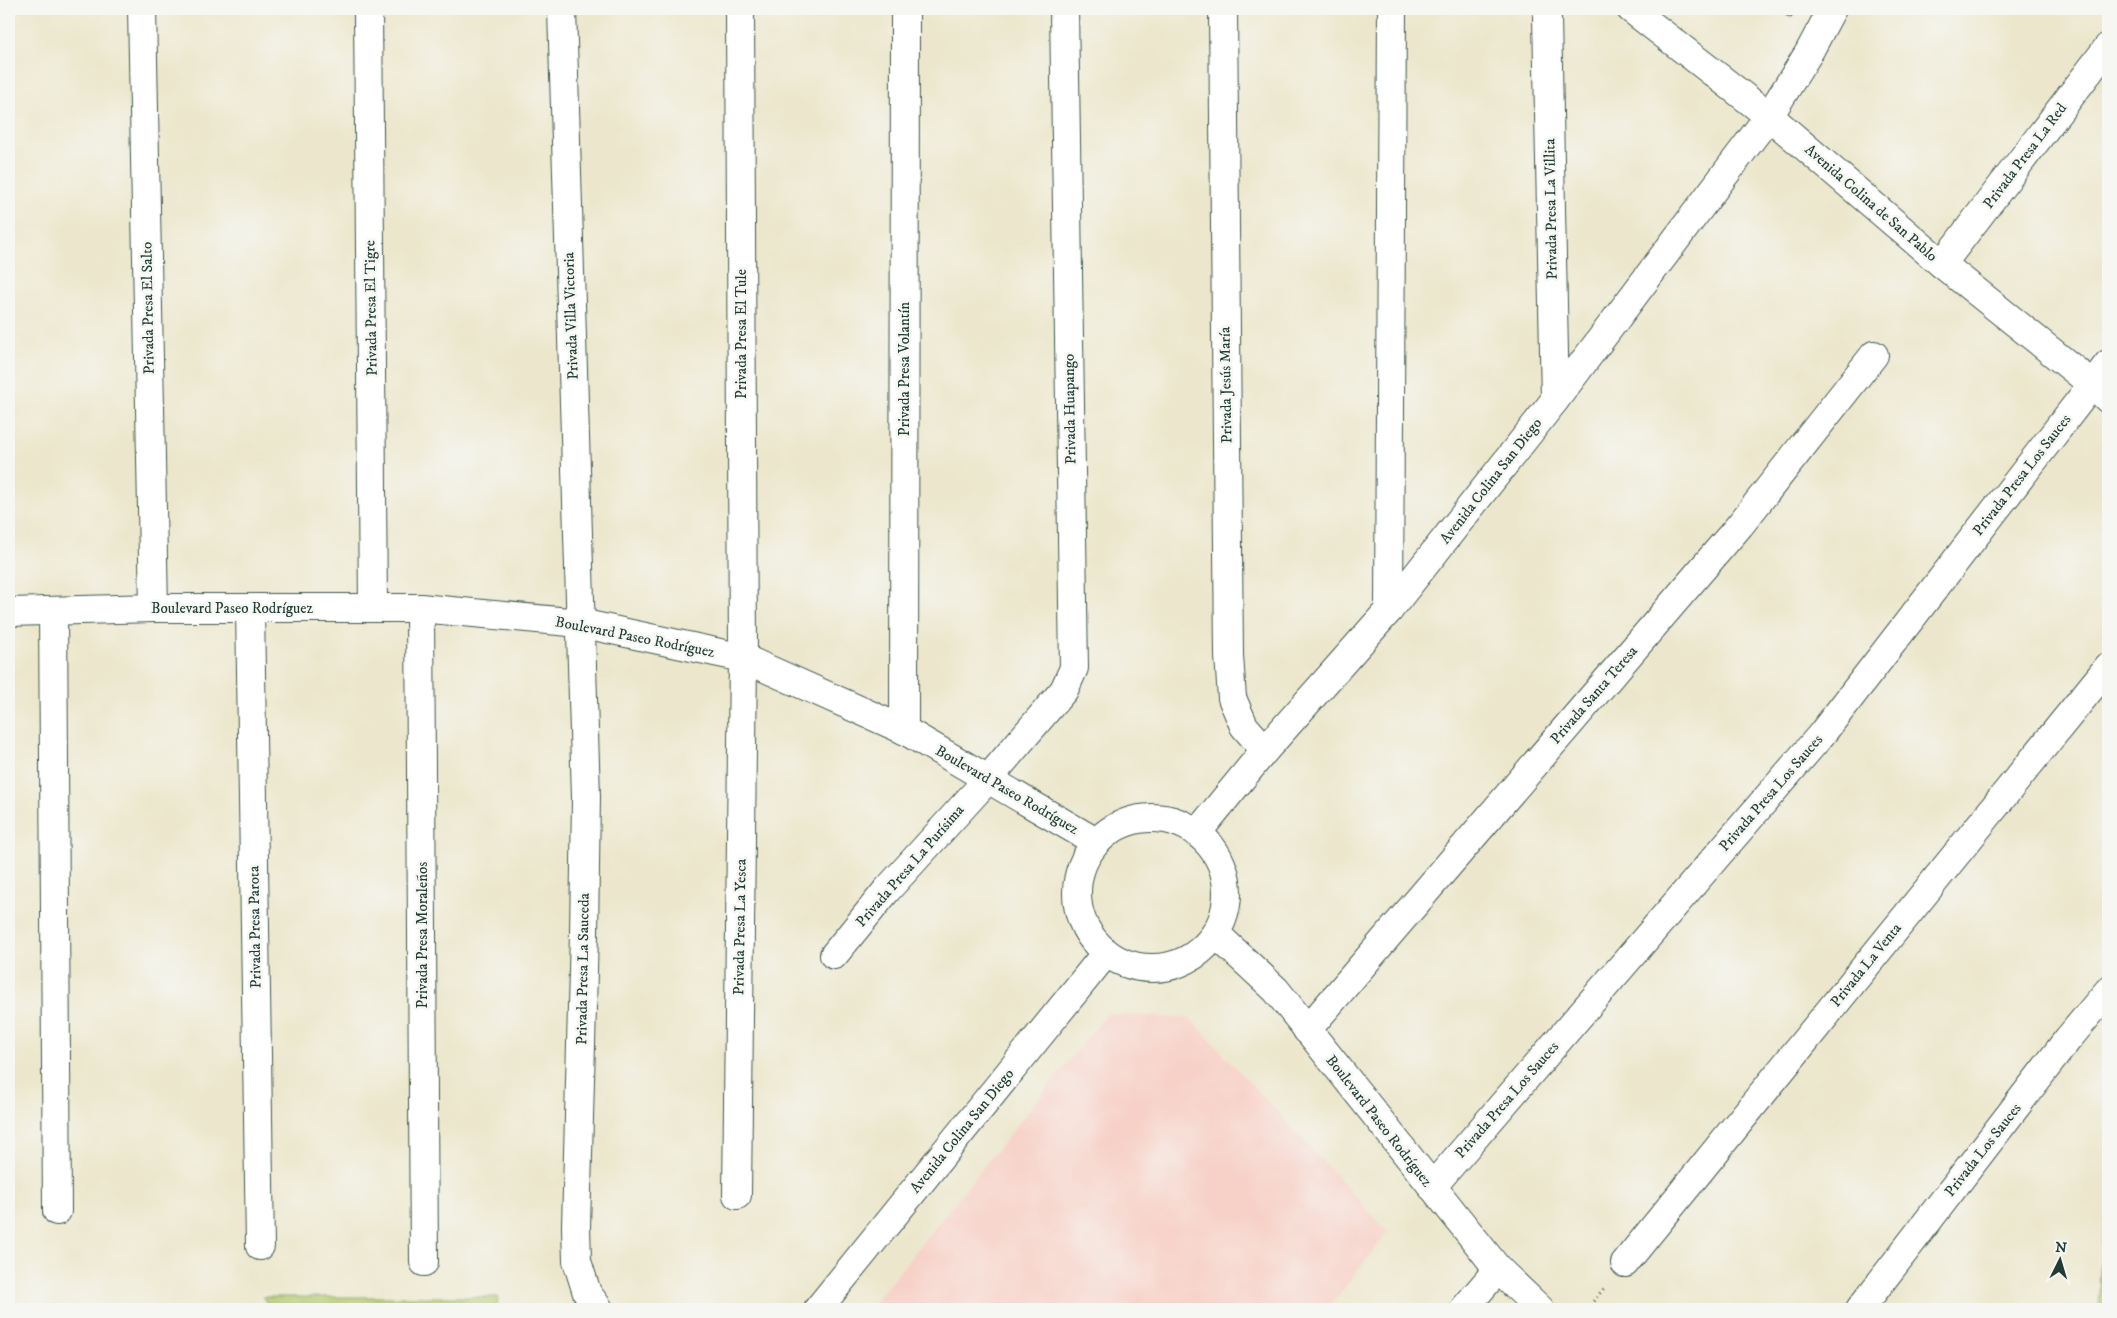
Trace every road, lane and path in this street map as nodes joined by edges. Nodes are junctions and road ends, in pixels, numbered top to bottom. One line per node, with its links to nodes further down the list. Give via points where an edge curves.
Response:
1 (142, 9): 18 (street, Privada Presa El Salto)
2 (368, 9): 20 (street, Privada Presa El Tigre)
3 (562, 9): 25 (street, Privada Villa Victoria)
4 (740, 9): 26 (street, Privada Presa El Tule)
5 (904, 9): 28 (street, Privada Presa Volantín)
6 (1064, 9): 30 (street, Privada Huapango, via 1074,668 1064,690)
7 (1223, 9): 29 (street, Privada Jesús María, via 1229,656 1232,698 1244,726)
8 (1392, 9): 22 (street)
9 (1631, 9): 13 (street, Avenida Colina de San Pablo)
10 (1832, 9): 13 (street, Avenida Colina San Diego)
11 (1546, 18): 17 (street, Privada Presa La Villita)
12 (2108, 47): 14 (street, Privada Presa La Red)
13 (1769, 116): 14 (street, Avenida Colina de San Pablo); 17 (street, Avenida Colina San Diego)
14 (1942, 264): 16 (street, Avenida Colina de San Pablo)
15 (1874, 355): 37 (street, Privada Santa Teresa, via 1740,525)
16 (2103, 382): 38 (street, Privada Presa Los Sauces, via 1821,735)
17 (1555, 400): 22 (street, Avenida Colina San Diego)
18 (154, 608): 19 (street, Boulevard Paseo Rodríguez); 23 (street, Boulevard Paseo Rodríguez)
19 (250, 608): 20 (street, Boulevard Paseo Rodríguez); 41 (street, Privada Presa Parota)
20 (374, 608): 21 (street, Boulevard Paseo Rodríguez)
21 (420, 608): 25 (street, Boulevard Paseo Rodríguez); 42 (street, Privada Presa Moraleños)
22 (1389, 610): 29 (street, Avenida Colina San Diego)
23 (53, 611): 24 (street, Boulevard Paseo Rodríguez); 40 (street)
24 (9, 612)
25 (580, 623): 26 (street, Boulevard Paseo Rodríguez); 45 (street, Privada Presa La Sauceda, via 586,797 577,1262 587,1293)
26 (742, 658): 28 (street, Boulevard Paseo Rodríguez); 39 (street, Privada Presa La Yesca)
27 (2108, 667): 43 (street, Privada La Venta)
28 (904, 730): 30 (street, Boulevard Paseo Rodríguez)
29 (1265, 750): 31 (street, Avenida Colina San Diego)
30 (988, 779): 32 (street, Boulevard Paseo Rodríguez); 35 (street, Privada Presa La Purísima, via 917,856)
31 (1197, 833): 32 (street, via 1172,821 1145,818 1118,826); 33 (street, via 1216,854 1226,880 1226,908)
32 (1096, 842): 34 (street, via 1081,865 1076,889 1078,914 1089,936)
33 (1216, 934): 34 (street, via 1199,952 1177,964 1153,969 1128,965); 37 (street, Boulevard Paseo Rodríguez, via 1276,990)
34 (1106, 954): 46 (street, Avenida Colina San Diego)
35 (834, 955)
36 (2108, 991): 49 (street, Privada Los Sauces)
37 (1307, 1030): 38 (street, Boulevard Paseo Rodríguez)
38 (1432, 1188): 44 (street, Boulevard Paseo Rodríguez)
39 (737, 1195)
40 (57, 1211)
41 (260, 1246)
42 (424, 1262)
43 (1625, 1263)
44 (1498, 1269): 47 (street); 48 (street, Boulevard Paseo Rodríguez)
45 (600, 1309)
46 (818, 1309)
47 (1464, 1309)
48 (1540, 1309)
49 (1860, 1309)

